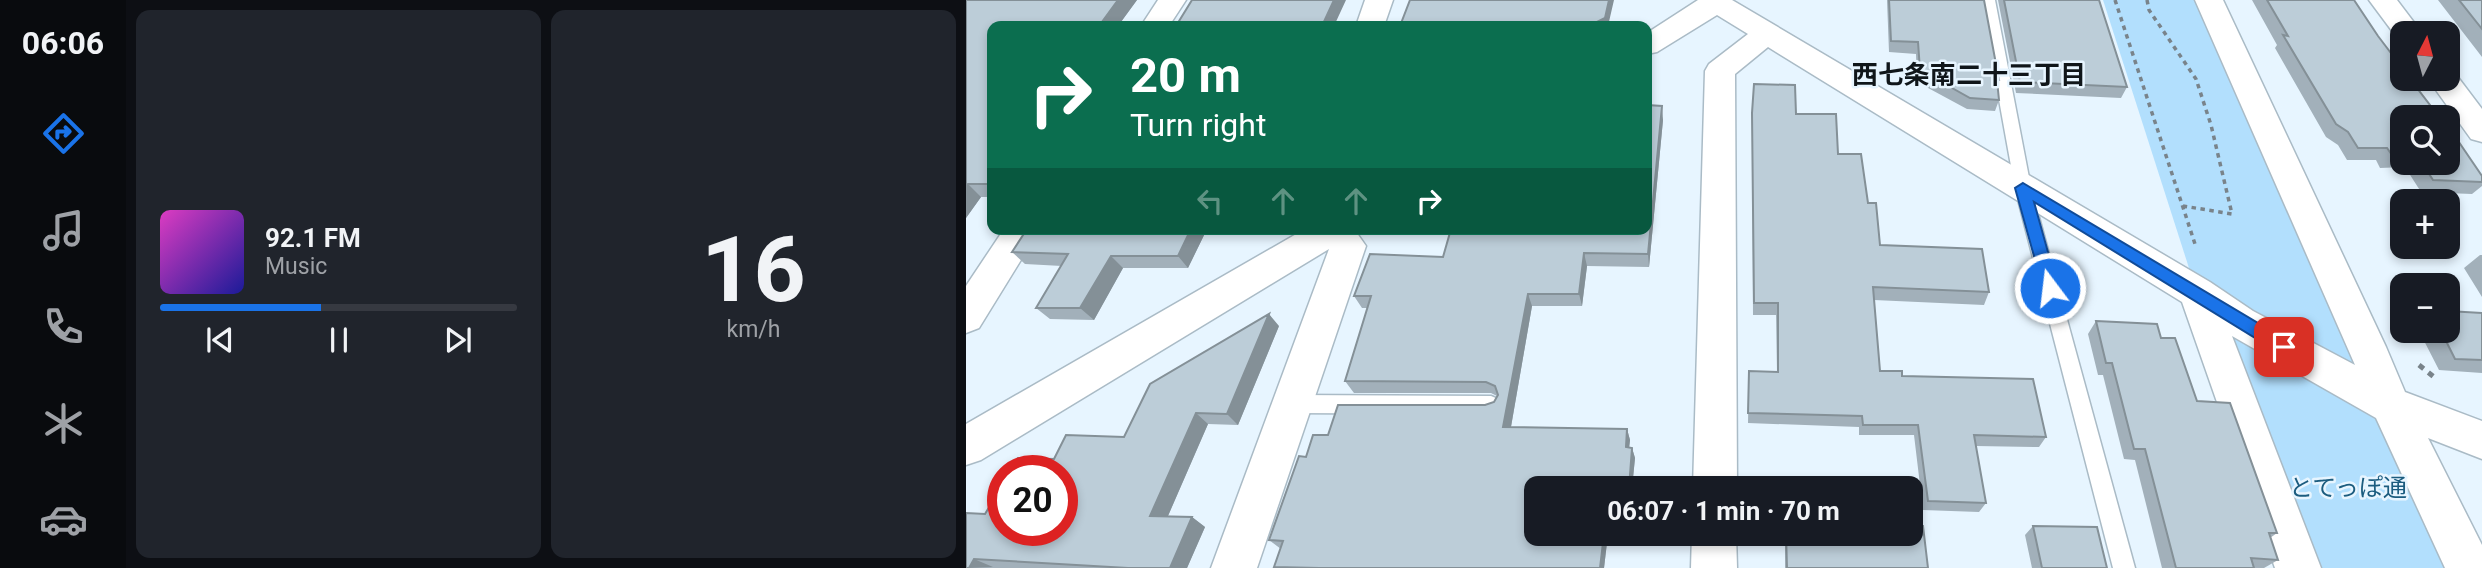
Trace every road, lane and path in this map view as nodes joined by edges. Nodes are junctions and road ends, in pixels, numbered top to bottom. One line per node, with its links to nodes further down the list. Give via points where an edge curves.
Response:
1 (1172, 0): 9 (street)
2 (1379, 0): 10 (street)
3 (1988, 0): 16 (lane)
4 (2115, 0): 17 (path)
5 (2147, 0): 17 (path, via 2149,10 2196,79 2232,214)
6 (2209, 0): 25 (street)
7 (2383, 0): 11 (street)
8 (1714, 2): 12 (street); 13 (street)
9 (1158, 21)
10 (1372, 21)
11 (2399, 21)
12 (1766, 34): 16 (street); 28 (street, via 1720,71)
13 (1652, 42)
14 (2452, 91): 15 (street)
15 (2482, 131)
16 (2023, 188): 21 (street); 32 (lane)
17 (2183, 206): 21 (path)
18 (1019, 235): 22 (street)
19 (1325, 235): 27 (street)
20 (1338, 235): 23 (street, via 1348,246)
21 (2199, 276): 25 (street, via 2240,322); 33 (street)
22 (966, 317)
23 (1292, 404): 24 (lane); 30 (street)
24 (1491, 405)
25 (2390, 405): 26 (street); 34 (street)
26 (2482, 440)
27 (966, 446)
28 (1715, 476)
29 (1714, 546): 31 (street)
30 (1234, 568)
31 (1714, 568)
32 (2124, 568)
33 (2298, 568)
34 (2469, 568)

